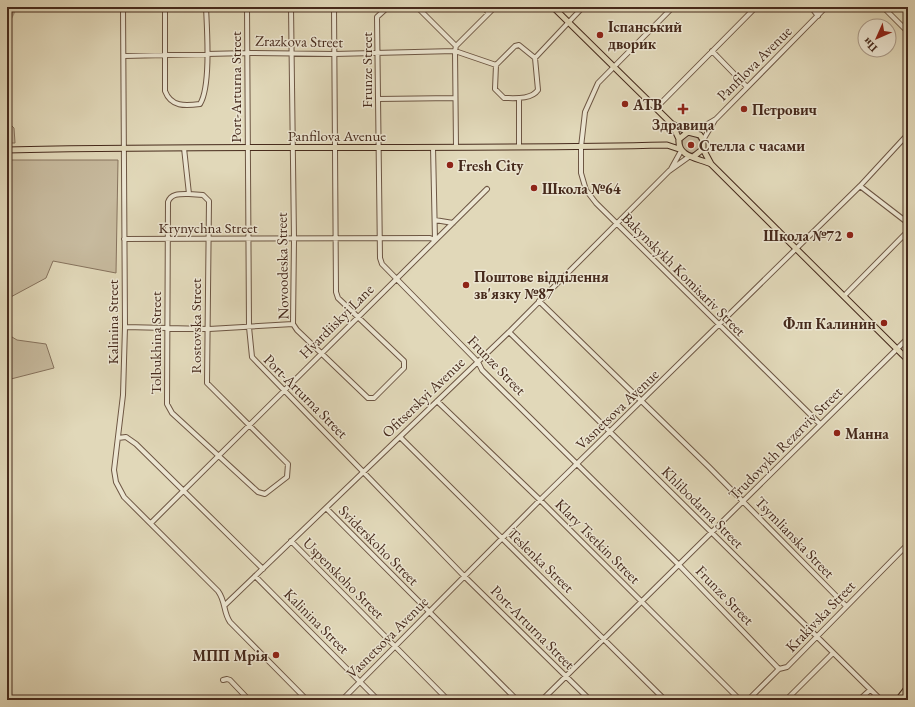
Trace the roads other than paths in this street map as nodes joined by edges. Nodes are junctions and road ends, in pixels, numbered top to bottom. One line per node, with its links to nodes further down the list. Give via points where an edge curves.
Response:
1 (123, 7): 31 (street, Kalinina Street)
2 (165, 7): 27 (street)
3 (206, 7): 28 (street)
4 (247, 7): 25 (street, Port-Arturna Street)
5 (290, 7): 29 (street, Novoodeska Street)
6 (334, 7): 30 (street, Novoodeska Street)
7 (388, 7): 26 (street, Frunze Street, via 377,17)
8 (417, 7): 22 (street)
9 (483, 7): 18 (street)
10 (495, 7): 18 (street)
11 (554, 7): 20 (main road)
12 (583, 7): 20 (street)
13 (673, 7): 34 (street, Bakynskykh Komisariv Street)
14 (756, 7): 24 (street)
15 (811, 7): 19 (street)
16 (826, 7): 19 (street, Panfilova Avenue)
17 (883, 7): 21 (street)
18 (489, 13): 22 (street)
19 (818, 16): 35 (street, Panfilova Avenue)
20 (568, 22): 32 (street); 34 (main road)
21 (908, 32)
22 (456, 46): 23 (street)
23 (455, 51): 26 (street, Zrazkova Street); 33 (street, Zrazkova Street); 36 (street)
24 (712, 51): 35 (street); 39 (street)
25 (248, 53): 28 (street, Zrazkova Street); 29 (street, Zrazkova Street); 54 (street, Port-Arturna Street)
26 (377, 53): 30 (street, Zrazkova Street); 38 (street, Frunze Street)
27 (166, 54): 28 (street, Zrazkova Street); 28 (street, via 165,91 168,99 186,106 200,104 204,98); 31 (street, Zrazkova Street)
28 (207, 54)
29 (291, 54): 30 (street, Zrazkova Street); 55 (street, Novoodeska Street)
30 (334, 54): 56 (street, Novoodeska Street)
31 (124, 56): 52 (street, Kalinina Street)
32 (535, 58): 33 (street, via 522,46 516,46); 37 (street, via 538,90 532,96)
33 (496, 65): 37 (street, via 497,92 504,98)
34 (614, 67): 39 (main road); 51 (street, Bakynskykh Komisariv Street, via 598,83 585,112)
35 (747, 87): 40 (street, Panfilova Avenue)
36 (455, 98): 38 (street); 49 (street)
37 (519, 98): 50 (street)
38 (378, 99): 47 (street, Frunze Street)
39 (656, 108): 41 (main road)
40 (716, 119): 42 (street, Panfilova Avenue); 45 (street, Panfilova Avenue)
41 (672, 124): 42 (main road); 44 (main road)
42 (691, 132): 44 (main road); 45 (main road)
43 (908, 134): 63 (street, Vasnetsova Avenue)
44 (679, 139): 46 (main road, Panfilova Avenue); 59 (main road)
45 (703, 140): 57 (main road)
46 (667, 145): 51 (main road, Panfilova Avenue); 59 (main road, Panfilova Avenue)
47 (379, 147): 48 (main road, Panfilova Avenue); 56 (main road, Panfilova Avenue); 71 (street, Frunze Street)
48 (433, 147): 49 (main road, Panfilova Avenue); 66 (street)
49 (456, 147): 50 (main road, Panfilova Avenue)
50 (519, 147): 51 (main road, Panfilova Avenue)
51 (581, 147): 69 (street, Bakynskykh Komisariv Street, via 581,173 586,190)
52 (124, 148): 53 (main road, Panfilova Avenue); 58 (main road, Panfilova Avenue); 72 (street, Kalinina Street)
53 (184, 148): 54 (main road, Panfilova Avenue); 65 (street)
54 (248, 148): 55 (main road, Panfilova Avenue); 75 (street, Port-Arturna Street)
55 (292, 148): 56 (main road, Panfilova Avenue); 76 (street, Novoodeska Street)
56 (335, 148): 77 (street, Novoodeska Street)
57 (702, 149): 60 (main road); 61 (main road)
58 (7, 150)
59 (680, 150): 60 (main road); 62 (street)
60 (692, 156): 61 (main road); 62 (street)
61 (711, 164): 79 (main road)
62 (669, 171): 69 (street, Ofitserskyi Avenue)
63 (860, 186): 68 (street); 79 (street, Vasnetsova Avenue)
64 (487, 189): 67 (street, Hvardiiskyi Lane)
65 (189, 194): 73 (street, Tolbukhina Street, via 174,195 169,200); 74 (street, Rostovska Street, via 203,195 209,201)
66 (435, 220): 67 (street); 78 (street)
67 (453, 223): 78 (street, Hvardiiskyi Lane)
68 (908, 223)
69 (617, 224): 82 (street, Ofitserskyi Avenue); 85 (street, Bakynskykh Komisariv Street)
70 (908, 231): 81 (street)
71 (380, 238): 77 (street, Krynychna Street); 78 (street, Krynychna Street); 80 (street, Frunze Street, via 380,261)
72 (124, 239): 73 (street, Krynychna Street); 86 (street, Kalinina Street)
73 (167, 239): 74 (street, Krynychna Street); 88 (street, Tolbukhina Street)
74 (207, 239): 75 (street, Krynychna Street); 89 (street, Rostovska Street)
75 (249, 239): 76 (street, Krynychna Street); 87 (street, Port-Arturna Street)
76 (294, 239): 77 (street, Krynychna Street); 84 (street, Novoodeska Street)
77 (335, 240): 83 (street, Novoodeska Street, via 338,298)
78 (436, 240): 80 (street, Hvardiiskyi Lane)
79 (796, 248): 81 (main road); 85 (street, Vasnetsova Avenue)
80 (395, 279): 83 (street, Hvardiiskyi Lane); 95 (street, Frunze Street)
81 (844, 296): 92 (main road)
82 (539, 301): 90 (street, Ofitserskyi Avenue); 98 (street, Tsymlianska Street)
83 (357, 316): 93 (street, Hvardiiskyi Lane); 93 (street, Novoodeska Street, via 404,361 404,368 374,398 368,398)
84 (294, 324): 87 (street); 93 (street, Novoodeska Street)
85 (719, 325): 98 (street, Vasnetsova Avenue); 99 (street, Bakynskykh Komisariv Street)
86 (125, 327): 88 (street); 103 (street, Kalinina Street, via 123,395)
87 (249, 327): 89 (street); 96 (street, Port-Arturna Street, via 252,357)
88 (166, 329): 89 (street); 104 (street, Tolbukhina Street, via 168,407)
89 (209, 329): 100 (street, Rostovska Street, via 207,383)
90 (508, 332): 95 (street, Ofitserskyi Avenue); 101 (street, Khlibodarna Street)
91 (908, 338): 92 (street, Trudovykh Rezerviv Street)
92 (897, 349): 94 (main road); 99 (street, Trudovykh Rezerviv Street)
93 (321, 353): 96 (street, Hvardiiskyi Lane)
94 (908, 360)
95 (478, 362): 97 (street, Ofitserskyi Avenue); 105 (street, Frunze Street, via 482,370)
96 (283, 391): 100 (street, Hvardiiskyi Lane); 106 (street, Port-Arturna Street)
97 (437, 401): 102 (street, Ofitserskyi Avenue); 109 (street, Klary Tsetkin Street)
98 (642, 401): 101 (street, Vasnetsova Avenue); 110 (street, Tsymlianska Street)
99 (820, 424): 110 (street, Trudovykh Rezerviv Street)
100 (250, 425): 104 (street, Hvardiiskyi Lane); 107 (street, Rostovska Street, via 288,464 287,477)
101 (610, 431): 105 (street, Vasnetsova Avenue); 113 (street, Khlibodarna Street)
102 (400, 437): 106 (street, Ofitserskyi Avenue); 114 (street, Teslenka Street)
103 (118, 438): 108 (street, via 130,439); 112 (street, Kalinina Street, via 114,470 118,488)
104 (218, 456): 107 (street, Tolbukhina Street, via 258,492 265,494); 108 (street, Hvardiiskyi Lane)
105 (578, 463): 109 (street, Vasnetsova Avenue); 117 (street, Frunze Street)
106 (364, 471): 111 (street, Ofitserskyi Avenue); 120 (street, Port-Arturna Street)
107 (278, 485)
108 (184, 491): 112 (street, Hvardiiskyi Lane); 118 (street)
109 (540, 500): 114 (street, Vasnetsova Avenue); 121 (street, Klary Tsetkin Street)
110 (743, 501): 113 (street, Trudovykh Rezerviv Street); 123 (street, Tsymlianska Street)
111 (326, 508): 115 (street, Ofitserskyi Avenue); 124 (street, Sviderskoho Street)
112 (151, 523): 122 (street, Kalinina Street, via 217,590)
113 (711, 532): 117 (street, Trudovykh Rezerviv Street); 126 (street, Khlibodarna Street)
114 (502, 539): 120 (street, Vasnetsova Avenue); 125 (street, Teslenka Street)
115 (291, 541): 118 (street, Ofitserskyi Avenue); 127 (street, Uspenskoho Street)
116 (908, 544): 123 (street, Krakivska Street)
117 (679, 565): 121 (street, Trudovykh Rezerviv Street); 129 (street, Frunze Street)
118 (263, 569): 119 (street, Ofitserskyi Avenue)
119 (255, 576): 122 (street, Ofitserskyi Avenue); 132 (street, Kalinina Street)
120 (464, 576): 124 (street, Vasnetsova Avenue); 130 (street, Port-Arturna Street)
121 (641, 602): 125 (street, Trudovykh Rezerviv Street); 144 (street, Klary Tsetkin Street)
122 (225, 605): 136 (street, Kalinina Street, via 230,622)
123 (846, 606): 126 (street, Krakivska Street)
124 (428, 612): 127 (street, Vasnetsova Avenue); 140 (street, Sviderskoho Street)
125 (603, 638): 130 (street, Trudovykh Rezerviv Street); 143 (street, Teslenka Street)
126 (817, 638): 128 (street, Khlibodarna Street); 129 (street, Krakivska Street, via 787,667)
127 (395, 646): 132 (street, Vasnetsova Avenue); 139 (street, Uspenskoho Street)
128 (833, 653): 134 (street, Khlibodarna Street); 146 (street)
129 (779, 669): 145 (street, Krakivska Street)
130 (566, 676): 141 (street, Trudovykh Rezerviv Street); 142 (street, Port-Arturna Street)
131 (223, 680): 135 (street, via 230,680)
132 (360, 682): 137 (street, Vasnetsova Avenue); 138 (street, Kalinina Street)
133 (908, 687): 149 (main road)
134 (870, 690): 147 (street); 148 (street, Khlibodarna Street)
135 (249, 700)
136 (308, 700)
137 (342, 700)
138 (378, 700)
139 (448, 700)
140 (517, 700)
141 (542, 700)
142 (590, 700)
143 (665, 700)
144 (740, 700)
145 (748, 700)
146 (786, 700)
147 (859, 700)
148 (881, 700)
149 (898, 700)

